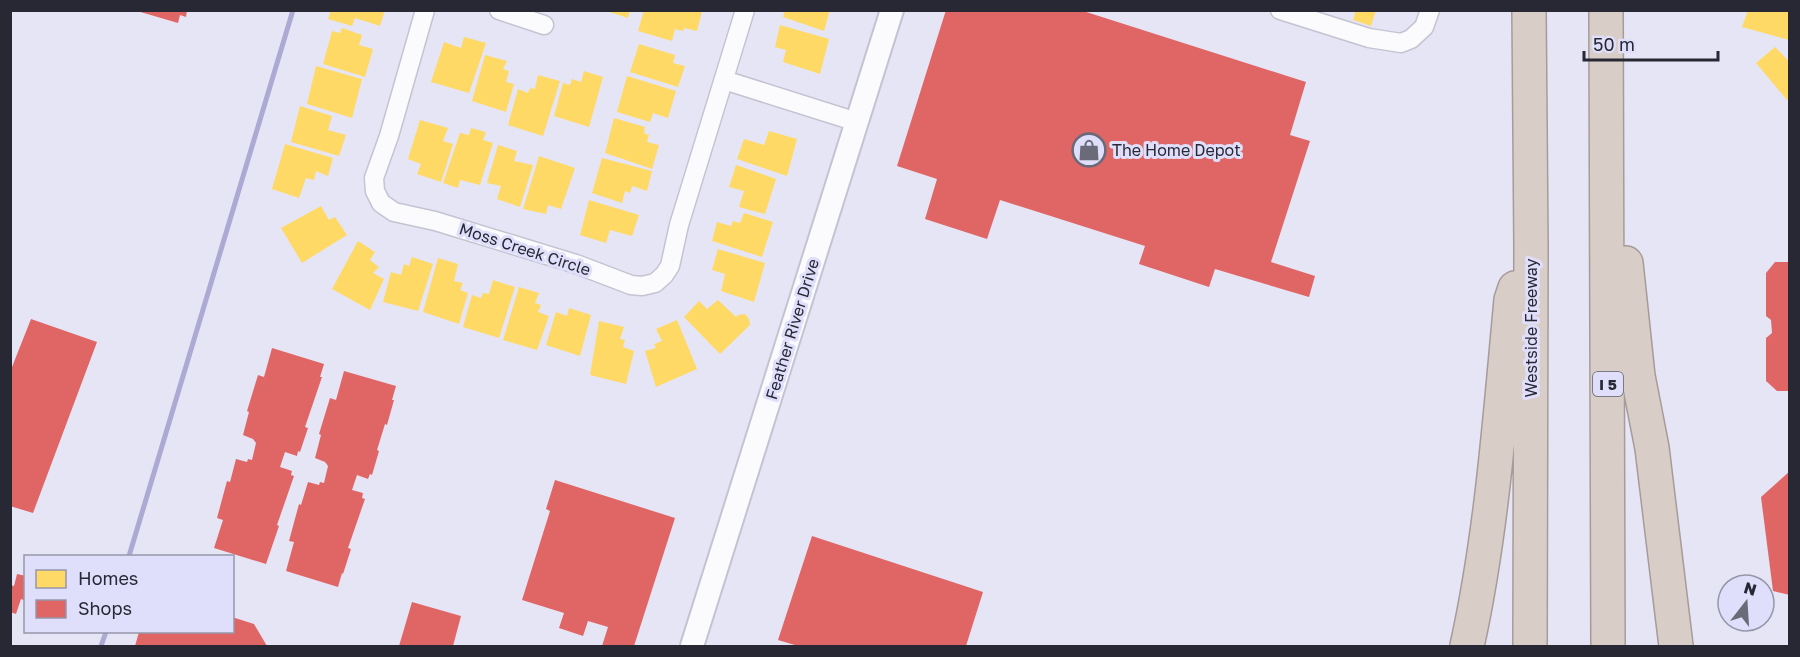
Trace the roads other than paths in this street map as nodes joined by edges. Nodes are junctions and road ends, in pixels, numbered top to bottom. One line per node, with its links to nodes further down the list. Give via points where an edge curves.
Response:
1 (425, 10): 10 (street, Moss Creek Circle, via 374,178 381,203 394,212 576,264 631,285 655,283 669,266)
2 (499, 10): 9 (street)
3 (745, 10): 10 (street, Moss Creek Circle)
4 (892, 10): 12 (street, Feather River Drive)
5 (1280, 10): 6 (street, via 1369,38 1401,43 1424,27)
6 (1430, 10)
7 (1529, 10): 13 (highway, Westside Freeway)
8 (1606, 10): 11 (highway, I 5)
9 (544, 25)
10 (724, 80): 12 (street)
11 (1607, 121): 17 (highway, I 5); 18 (highway)
12 (857, 122): 14 (street, Feather River Drive)
13 (1531, 247): 15 (highway, via 1511,300 1493,485); 16 (highway, Westside Freeway)
14 (692, 646)
15 (1467, 646)
16 (1530, 646)
17 (1608, 646)
18 (1676, 646)

